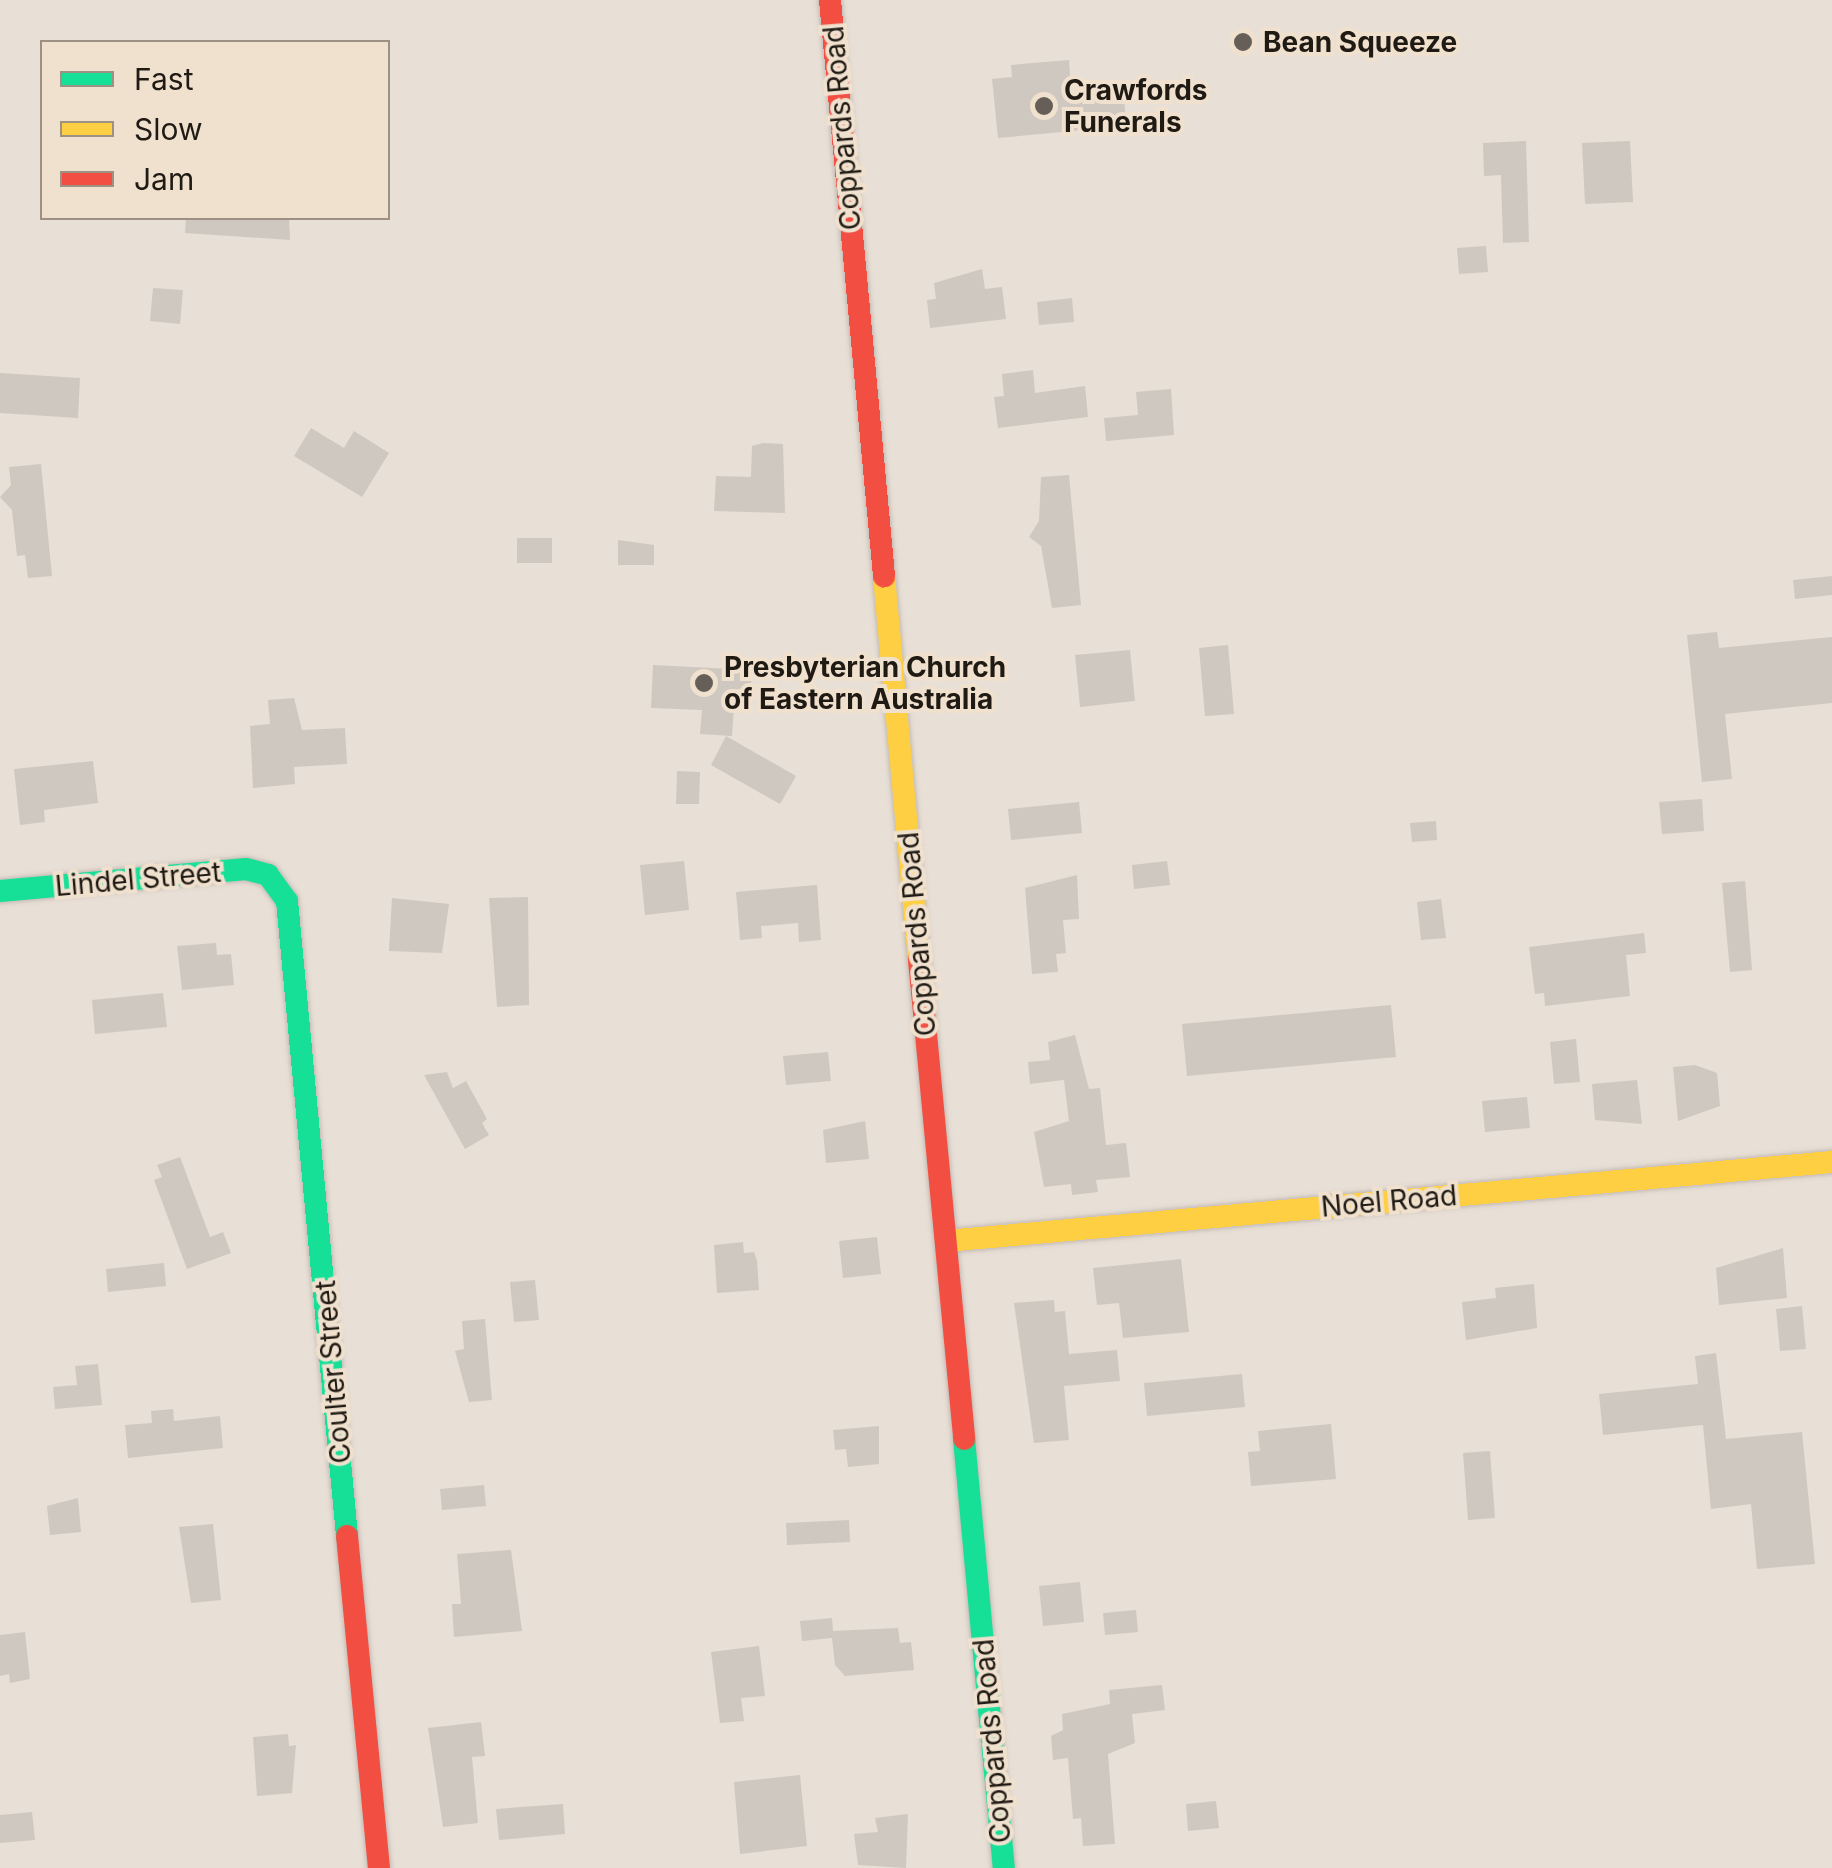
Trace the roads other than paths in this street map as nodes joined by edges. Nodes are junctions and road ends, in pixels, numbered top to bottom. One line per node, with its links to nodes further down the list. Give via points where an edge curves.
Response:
1 (830, 0): 5 (street, Coppards Road)
2 (273, 880): 3 (street, Lindel Street, via 246,869); 6 (street, Coulter Street, via 290,914)
3 (0, 892)
4 (1832, 1162): 5 (street, Noel Road)
5 (946, 1241): 7 (street, Coppards Road)
6 (379, 1868)
7 (1004, 1868)

